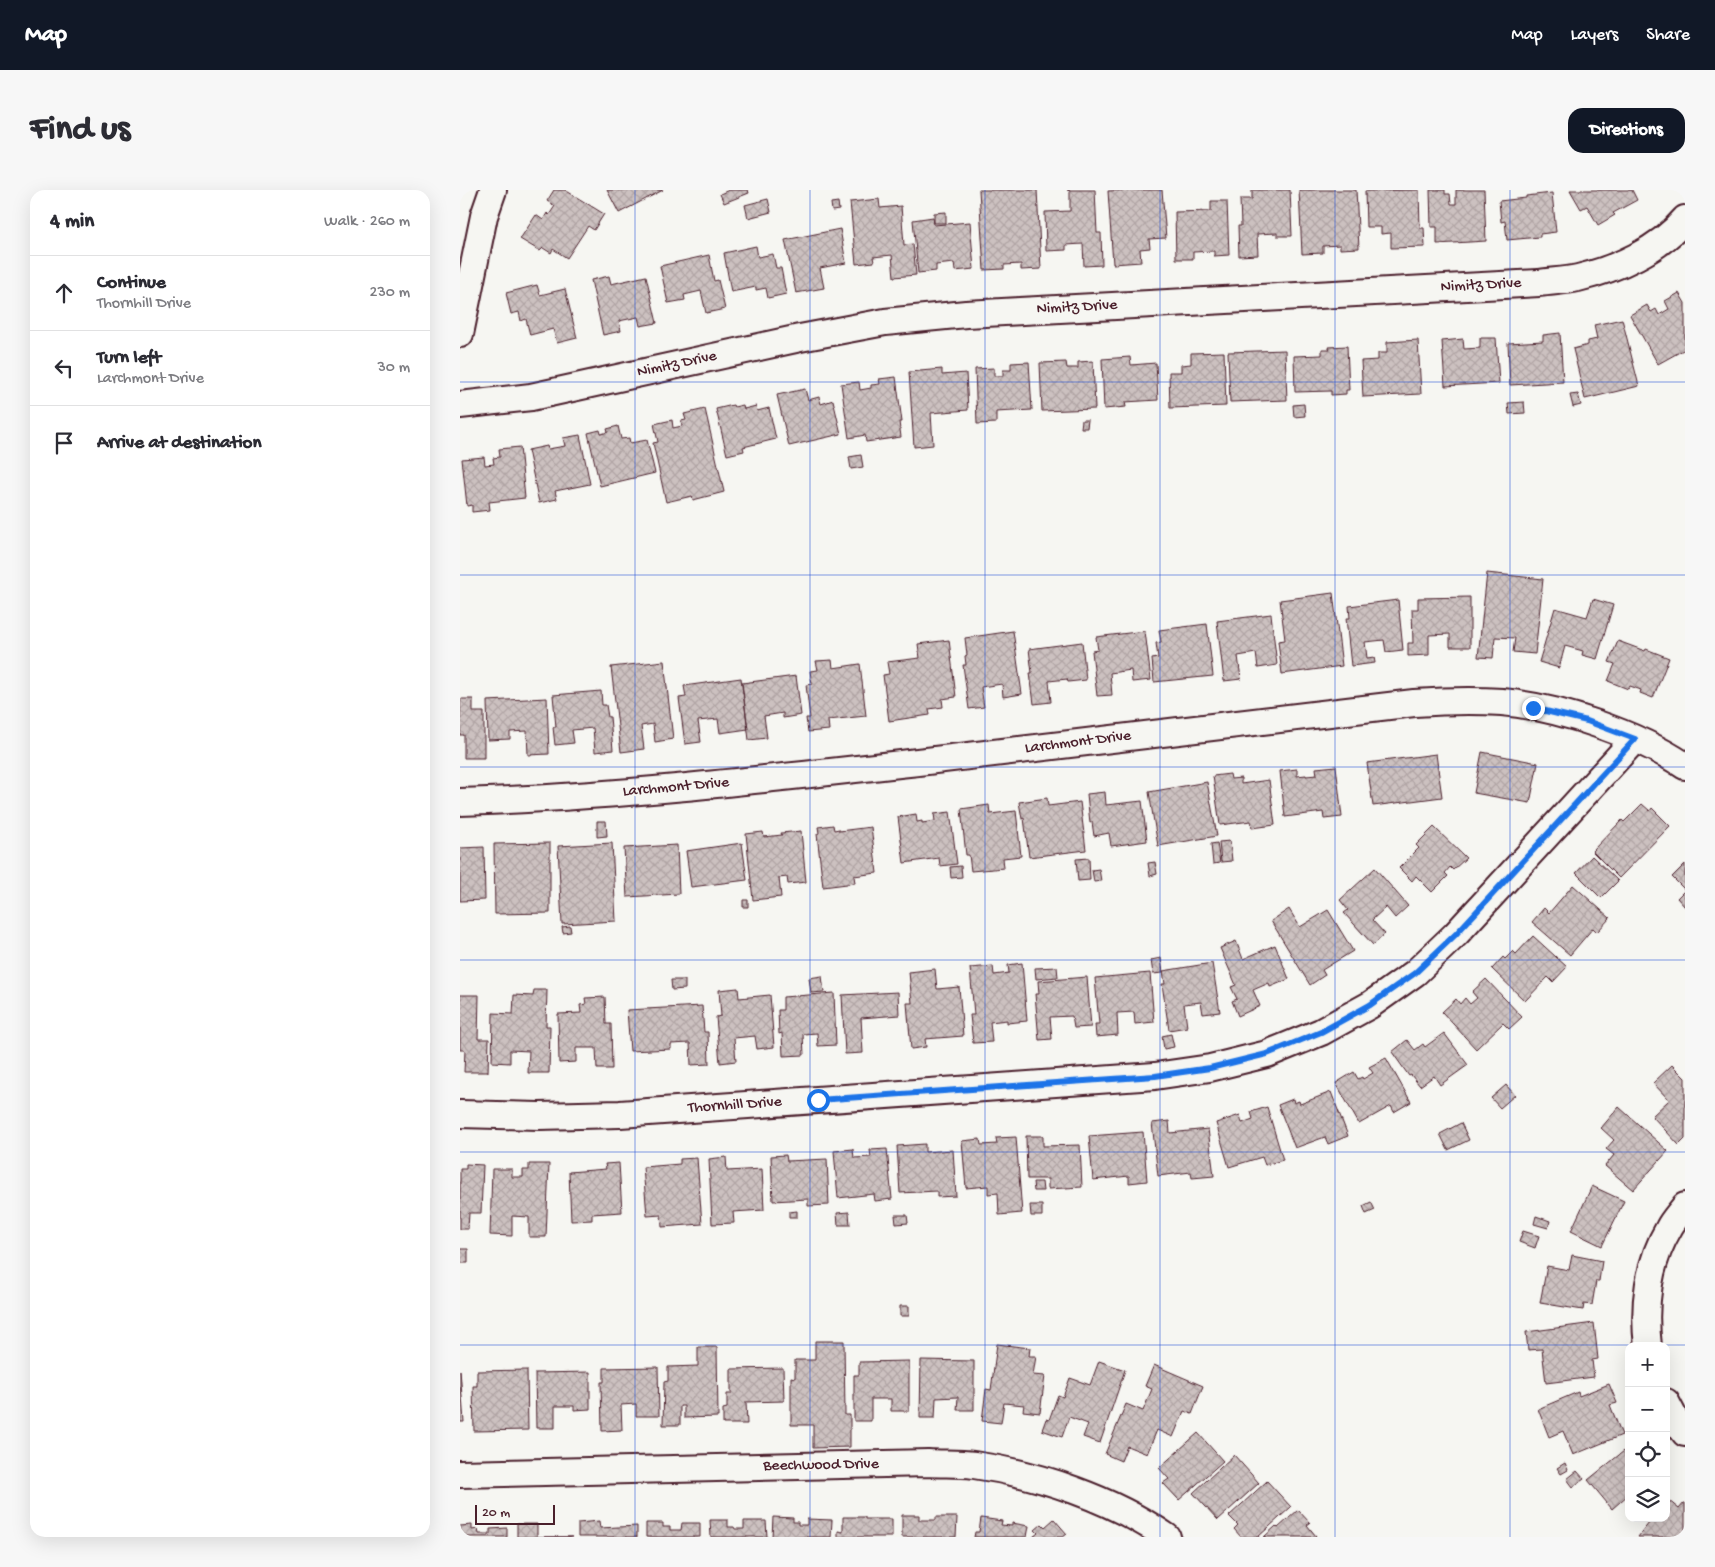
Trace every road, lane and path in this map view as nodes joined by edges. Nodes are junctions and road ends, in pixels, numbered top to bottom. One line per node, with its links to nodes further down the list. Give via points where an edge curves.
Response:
1 (494, 190): 3 (street, via 484,216)
2 (1685, 220): 4 (street, Nimitz Drive, via 1650,249 1614,266 1577,278 1539,283 976,314 885,322 532,397)
3 (460, 334)
4 (460, 405)
5 (1635, 739): 6 (street, Larchmont Drive); 7 (street, Larchmont Drive, via 1547,710 1504,702 1459,700 754,781 636,792); 8 (street, Thornhill Drive, via 1456,934 1415,973 1370,1005 1321,1032 1267,1054 1210,1068 1145,1077 620,1114)
6 (1685, 766)
7 (460, 802)
8 (460, 1114)
9 (1685, 1206): 10 (street, via 1669,1228 1655,1258 1647,1292)
10 (1648, 1342)
11 (1670, 1410): 12 (street)
12 (1685, 1433)
13 (460, 1474): 14 (street, Beechwood Drive, via 928,1463 972,1465 1049,1481 1127,1514)
14 (1167, 1537)

